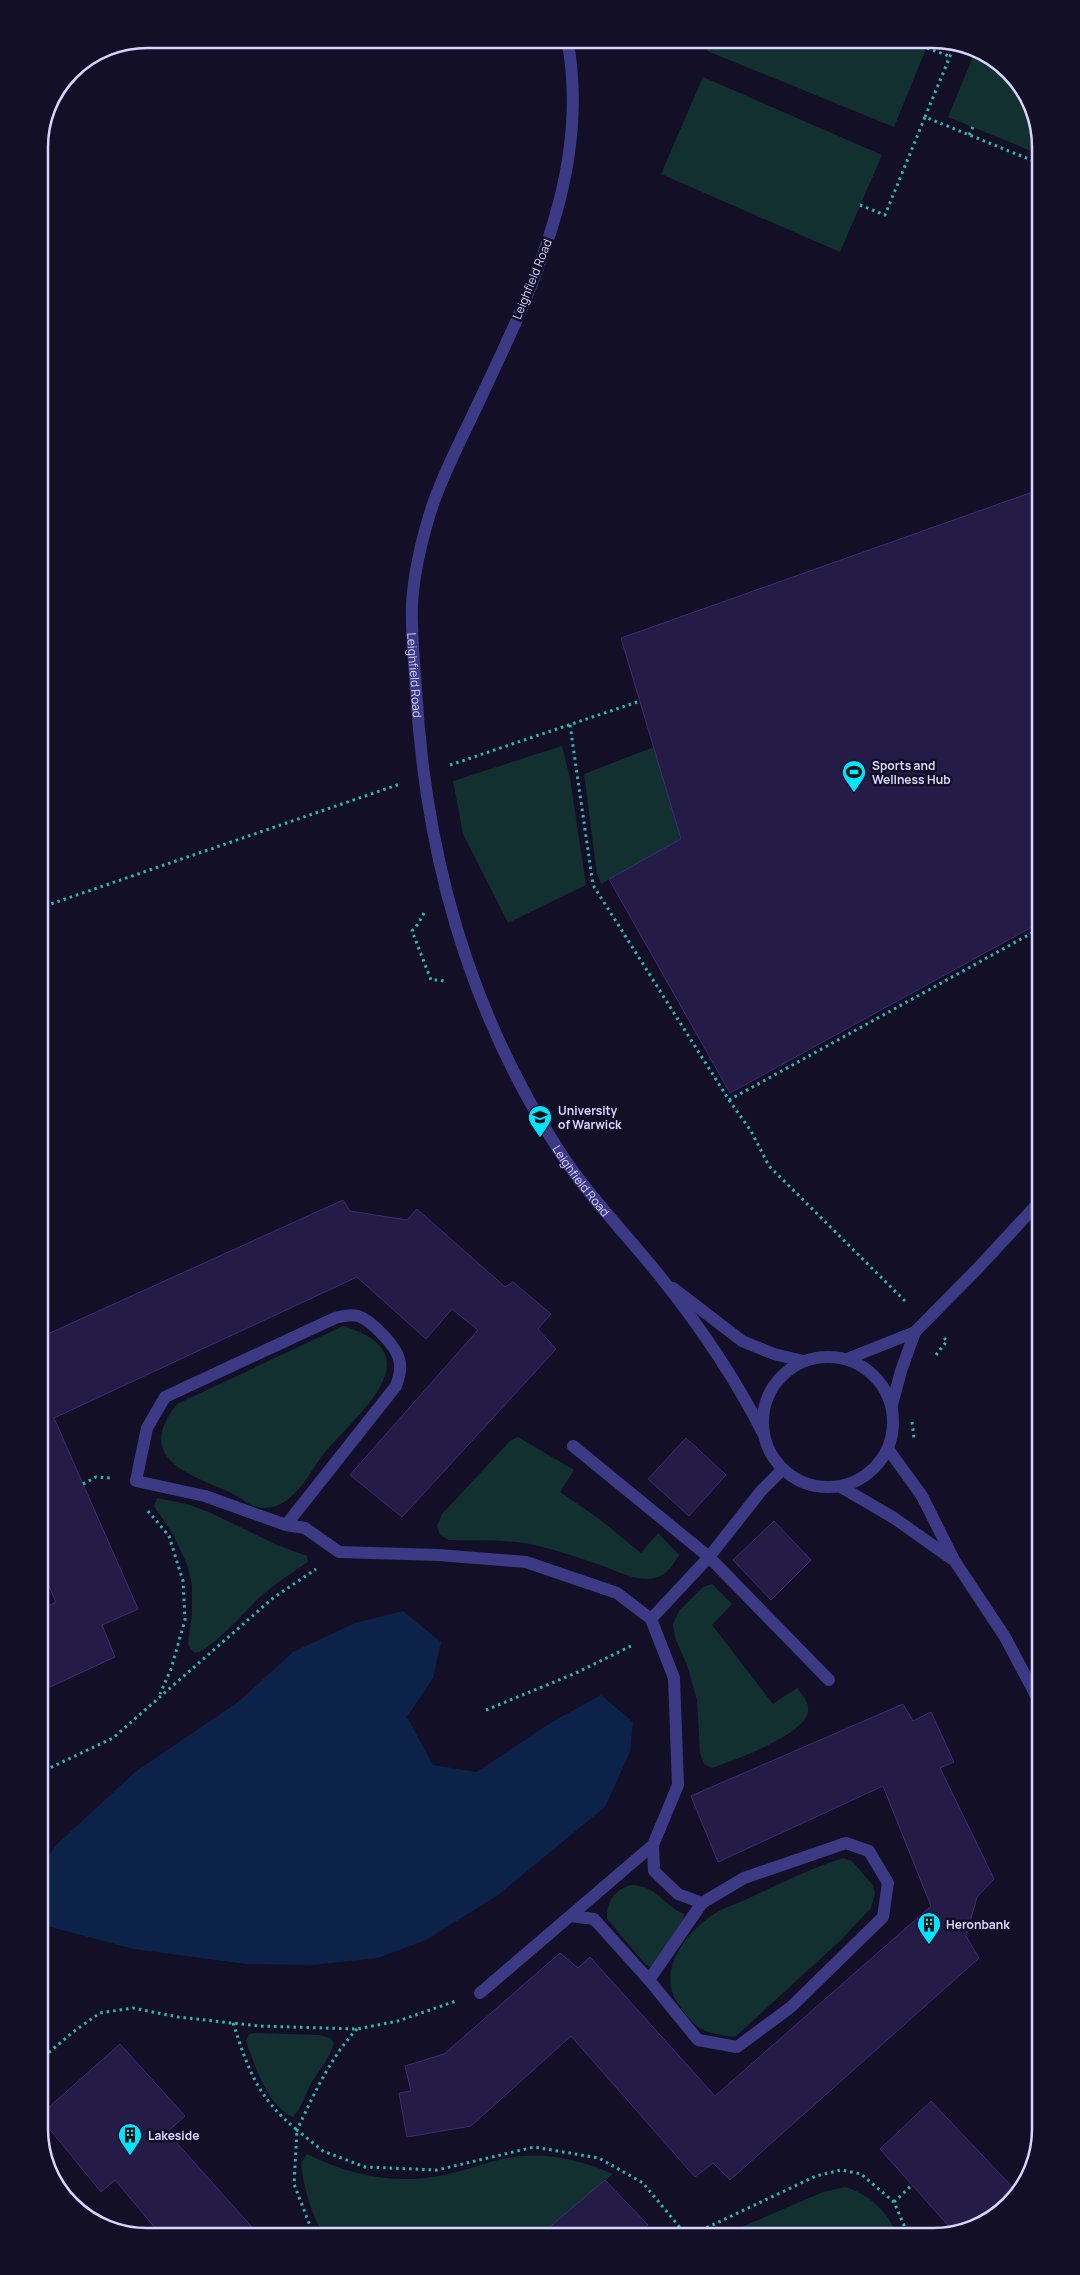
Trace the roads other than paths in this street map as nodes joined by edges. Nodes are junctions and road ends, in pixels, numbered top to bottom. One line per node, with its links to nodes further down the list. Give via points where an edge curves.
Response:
1 (568, 48): 3 (lane, Leighfield Road, via 573,88 570,142 564,186 550,236 509,336 449,465 432,507 419,555 412,604 423,774 444,886 492,1029 513,1073 560,1152 622,1233)
2 (1032, 1209): 4 (lane)
3 (662, 1278): 6 (lane, via 742,1341 774,1354); 8 (lane, via 719,1356)
4 (915, 1332): 5 (lane); 7 (lane)
5 (847, 1359): 6 (lane, via 825,1357); 7 (lane, via 867,1369 882,1385)
6 (804, 1361): 8 (lane, via 784,1373 770,1390 763,1411)
7 (892, 1405): 10 (lane, via 894,1427)
8 (763, 1433): 11 (lane, via 770,1453)
9 (573, 1446): 14 (lane)
10 (888, 1449): 12 (lane, via 877,1466 860,1479); 15 (lane, via 922,1496)
11 (783, 1470): 12 (lane, via 800,1482 820,1487); 14 (lane, via 761,1491)
12 (841, 1486): 15 (lane)
13 (286, 1525): 13 (lane, via 396,1386 400,1373 399,1358 377,1328 359,1316 335,1318 165,1397 147,1428 136,1481 205,1496); 16 (lane, via 304,1528 339,1552 526,1562 618,1594)
14 (709, 1557): 16 (lane); 17 (lane)
15 (954, 1560): 18 (lane, via 1005,1637)
16 (651, 1619): 19 (lane, via 674,1678 678,1785)
17 (829, 1680)
18 (1032, 1688)
19 (653, 1845): 20 (lane, via 654,1871 678,1894); 21 (lane)
20 (702, 1903): 22 (lane); 22 (lane, via 744,1878 846,1843 869,1851 888,1882 883,1917 791,2007 736,2048 698,2040)
21 (572, 1916): 22 (lane, via 594,1919); 23 (lane)
22 (649, 1980)
23 (480, 1993)

